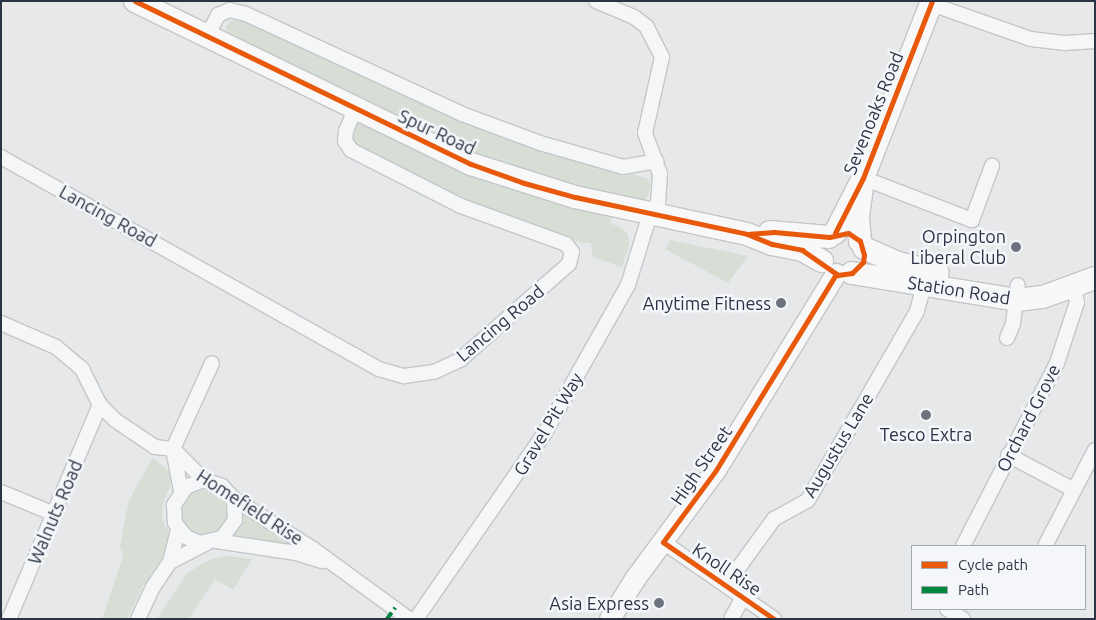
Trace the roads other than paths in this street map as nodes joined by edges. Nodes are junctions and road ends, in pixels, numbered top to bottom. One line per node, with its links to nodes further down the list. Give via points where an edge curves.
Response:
1 (135, 1): 4 (main road, Spur Road)
2 (596, 1): 8 (street, Gravel Pit Way, via 634,17 647,27 662,57 661,72 646,122 647,142)
3 (932, 3): 5 (street, via 1031,39 1065,43); 10 (main road, Sevenoaks Road)
4 (207, 36): 6 (main road, Spur Road); 8 (street, Spur Road, via 218,15 230,10 246,14 462,114 540,143 624,168)
5 (1095, 40)
6 (355, 109): 7 (street, Lancing Road, via 345,140 351,150 461,206 566,244 572,252 569,264 460,360 434,372 404,376 379,369); 11 (main road, Spur Road, via 470,164 575,197)
7 (1, 157)
8 (656, 161): 11 (street, Gravel Pit Way, via 661,186 658,203)
9 (992, 166): 10 (street, via 972,220)
10 (863, 178): 13 (main road, Sevenoaks Road); 14 (main road, Sevenoaks Road, via 858,216)
11 (650, 214): 12 (main road, Spur Road); 46 (street, Gravel Pit Way, via 628,285 549,427)
12 (747, 234): 13 (main road, Spur Road); 15 (main road, Spur Road, via 772,244 802,250)
13 (832, 235): 14 (main road, via 848,233); 15 (main road, via 822,248)
14 (862, 244): 15 (main road, via 863,262); 19 (main road, Station Road, via 926,271)
15 (837, 270): 17 (main road, Station Road); 35 (street, High Street, via 716,470)
16 (1095, 278): 18 (main road)
17 (924, 285): 19 (main road, Station Road); 40 (street, Augustus Lane, via 917,311 808,500 774,519)
18 (1069, 287): 19 (main road, Station Road, via 1043,283); 26 (street, Orchard Grove, via 1077,302 1057,363)
19 (1017, 292): 21 (street)
20 (1, 323): 23 (street, via 56,347 82,368)
21 (1007, 338)
22 (212, 364): 24 (street)
23 (100, 405): 24 (street, via 115,420 155,447); 32 (street, Walnuts Road)
24 (174, 449): 27 (street, Homefield Rise); 29 (street, Homefield Rise)
25 (1095, 450): 28 (street)
26 (1008, 455): 28 (street); 36 (street, Orchard Grove)
27 (204, 480): 29 (street); 31 (street, Homefield Rise, via 222,486)
28 (1074, 490): 37 (street)
29 (181, 491): 33 (street, via 173,511)
30 (1, 492): 32 (street)
31 (234, 499): 34 (street, via 236,514 233,526); 39 (street, Homefield Rise)
32 (54, 514): 43 (street, Walnuts Road)
33 (178, 529): 34 (street, via 193,541); 38 (street)
34 (212, 542): 38 (street); 39 (street, Homefield Rise, via 296,553)
35 (663, 542): 40 (street, Knoll Rise); 47 (street, High Street)
36 (963, 545)
37 (1046, 545)
38 (170, 562): 44 (street, via 153,587)
39 (329, 562): 45 (street, Homefield Rise)
40 (726, 585): 41 (street, Knoll Rise)
41 (744, 596): 48 (street); 49 (street, Knoll Rise)
42 (949, 610): 50 (street)
43 (9, 619)
44 (138, 619)
45 (410, 619)
46 (416, 619)
47 (610, 619)
48 (731, 619)
49 (774, 619)
50 (963, 619)

